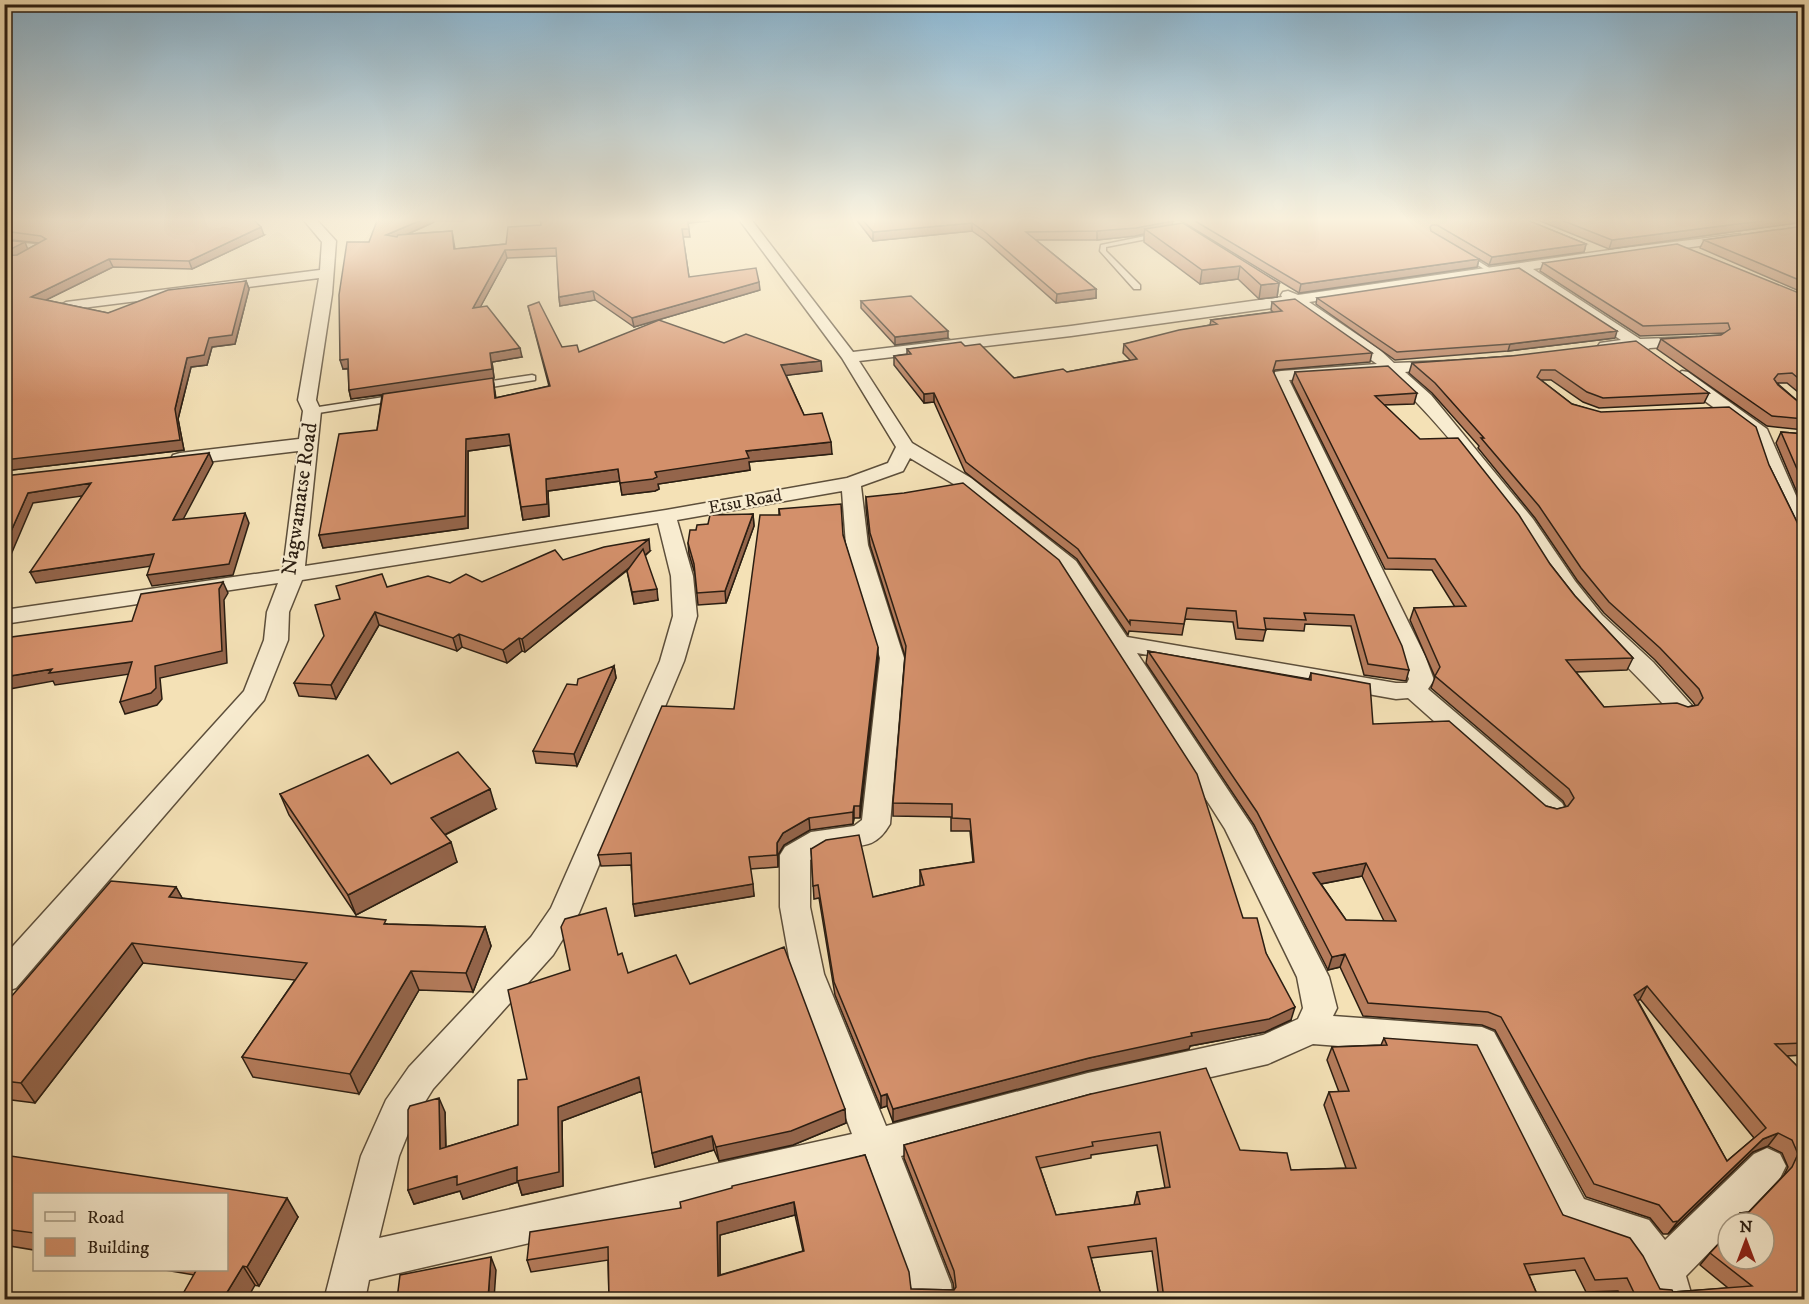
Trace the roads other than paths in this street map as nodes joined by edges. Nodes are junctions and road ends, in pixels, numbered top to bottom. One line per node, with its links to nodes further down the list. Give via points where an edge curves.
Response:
1 (281, 279): 10 (street)
2 (326, 279): 21 (street, Nagwamatse Road, via 307,400)
3 (790, 279): 14 (street)
4 (1129, 279): 7 (lane)
5 (1443, 279): 9 (street)
6 (1538, 279): 12 (street)
7 (1137, 287)
8 (1275, 287): 9 (street)
9 (1295, 299): 14 (street); 16 (street)
10 (66, 306)
11 (1705, 338): 12 (street)
12 (1636, 343): 13 (street); 20 (street)
13 (1589, 348)
14 (849, 357): 26 (street)
15 (1461, 362): 16 (street)
16 (1390, 368): 34 (street, via 1295,373 1281,376 1281,381 1413,656 1422,680); 35 (street, via 1425,399 1526,523 1594,620)
17 (532, 378): 18 (lane)
18 (474, 387)
19 (404, 397): 21 (lane)
20 (1730, 410): 22 (street); 23 (street)
21 (312, 411): 25 (street, Nagwamatse Road)
22 (1706, 411)
23 (1761, 433): 24 (street); 30 (street)
24 (1783, 435)
25 (308, 444): 27 (street); 31 (street, Nagwamatse Road)
26 (905, 447): 28 (street, Etsu Road, via 896,467); 33 (street, via 964,482 1068,566)
27 (158, 462)
28 (851, 483): 29 (street, Etsu Road); 39 (street, via 857,545 892,658 876,824 861,836 821,840 795,855 795,907 808,974)
29 (666, 516): 31 (street, Etsu Road); 41 (street, via 682,576 685,616 672,661 564,913 542,946 421,1078 399,1112 380,1155)
30 (1804, 534)
31 (293, 574): 32 (street, Etsu Road); 37 (street, Nagwamatse Road, via 278,612 276,640 255,694)
32 (4, 616)
33 (1119, 643): 34 (street, via 1396,691); 38 (street, via 1238,826 1313,977 1320,1008)
34 (1414, 690): 36 (street)
35 (1682, 709)
36 (1552, 810)
37 (4, 979)
38 (1310, 1029): 39 (street, via 1268,1049 1088,1089); 42 (street, via 1482,1042 1571,1214 1635,1234)
39 (878, 1145): 41 (street); 44 (street, via 931,1284)
40 (1767, 1166): 42 (street)
41 (353, 1264): 43 (street)
42 (1668, 1285)
43 (344, 1299)
44 (933, 1299)

